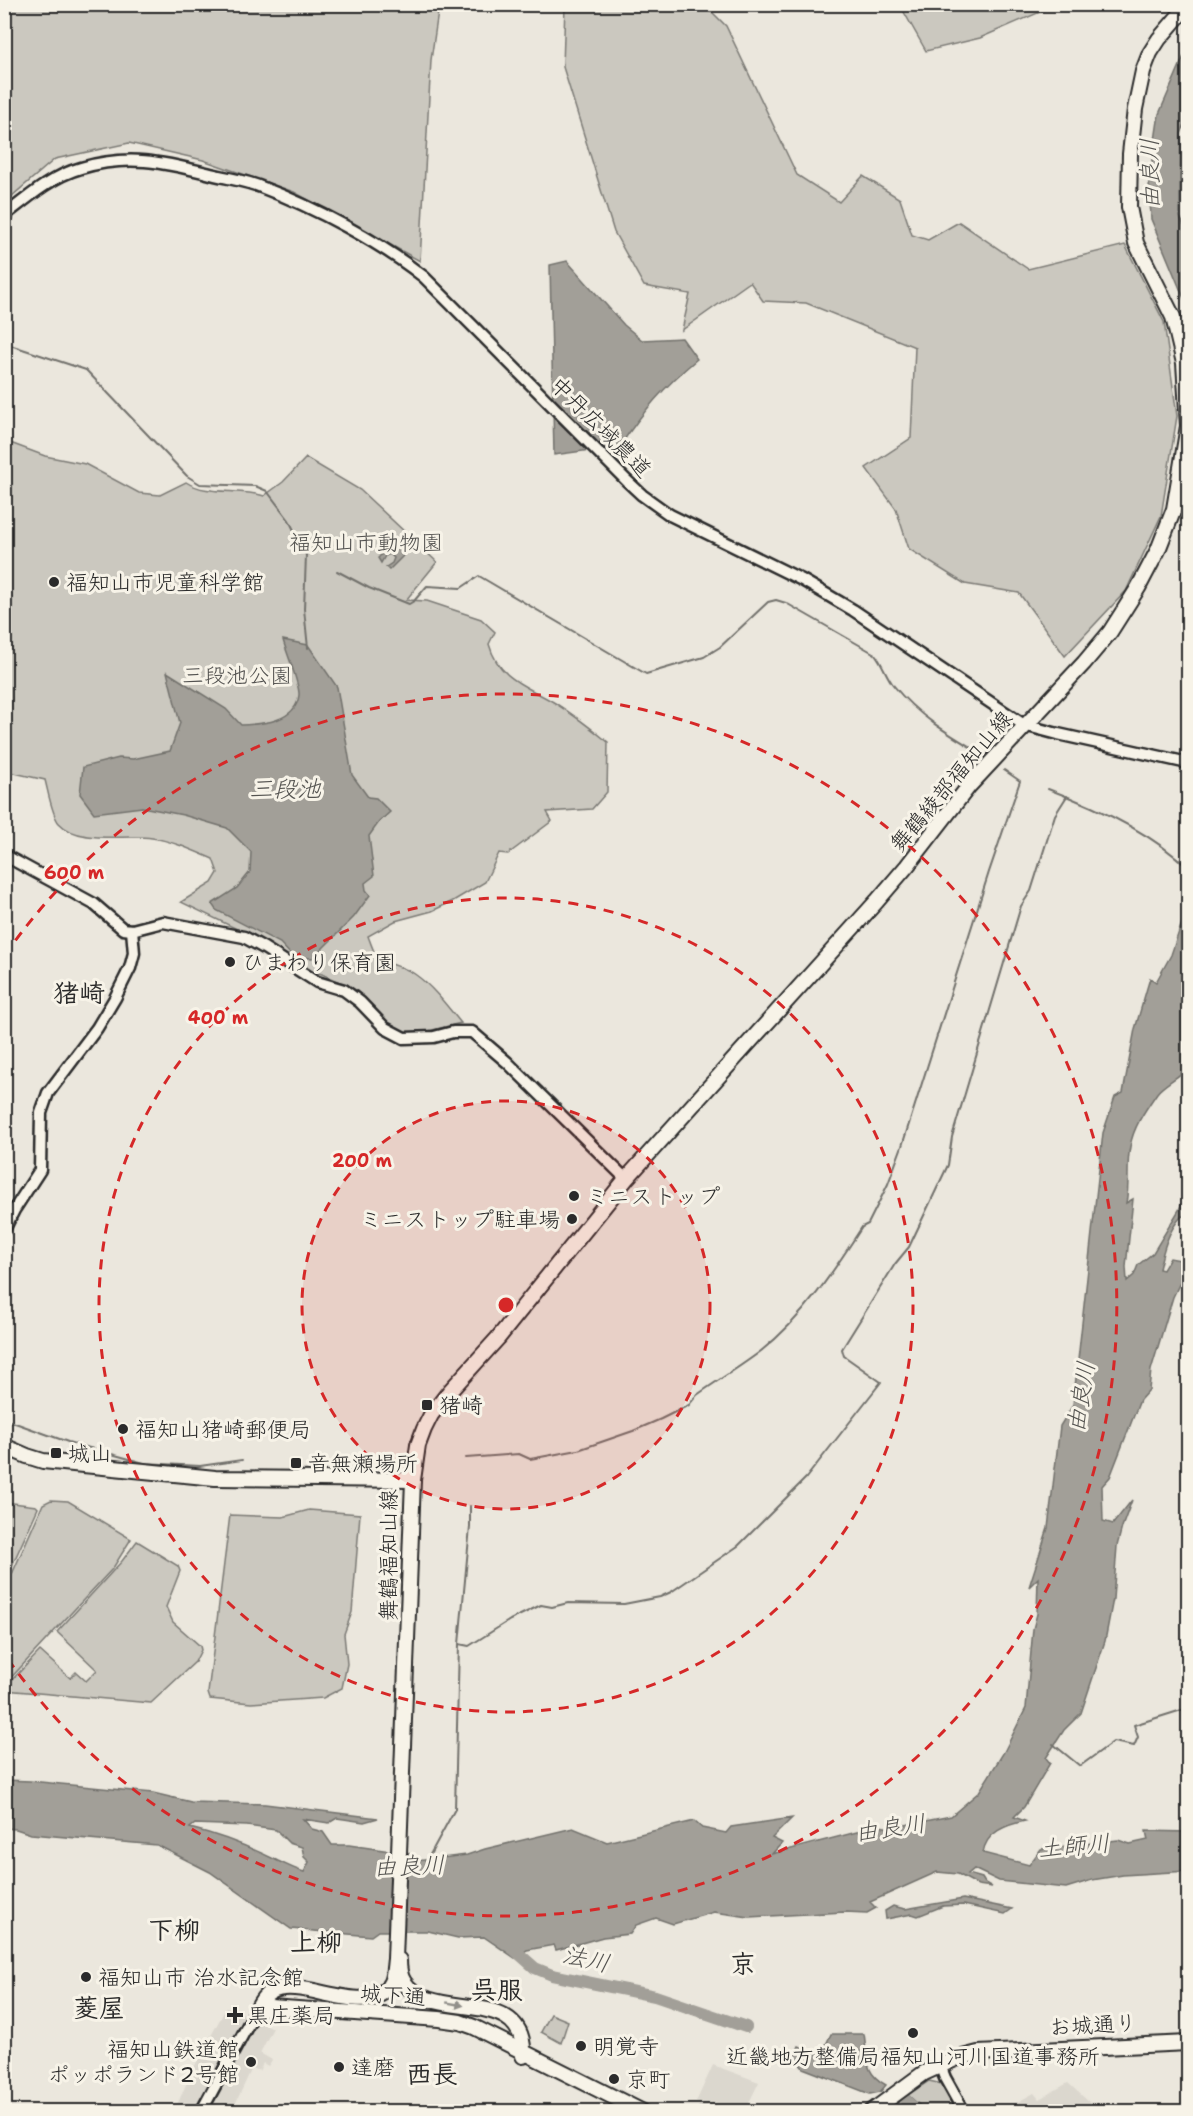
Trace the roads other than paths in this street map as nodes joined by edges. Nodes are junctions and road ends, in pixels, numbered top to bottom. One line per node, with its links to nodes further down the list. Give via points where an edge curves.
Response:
1 (1188, 4): 3 (main road, 舞鶴綾部福知山線, via 1159,39 1143,71 1130,154 1129,207 1136,243 1173,316 1184,363 1188,426 1174,508 1153,559 1110,632)
2 (4, 216): 3 (street, 中丹広域農道, via 57,177 104,162 134,160 160,162 259,186 356,233 424,277 642,495 670,515 802,580 853,610)
3 (1024, 725): 4 (street, 中丹広域農道); 7 (main road, 舞鶴綾部福知山線, via 863,917)
4 (1188, 763)
5 (4, 855): 6 (street, via 94,904 123,928)
6 (132, 930): 7 (street, via 163,922 244,937 317,982 344,990 385,1028 404,1038 472,1032); 8 (street, via 134,953 115,998 43,1104 40,1170)
7 (626, 1179): 10 (main road, 舞鶴綾部福知山線, via 431,1415 418,1445)
8 (4, 1230)
9 (4, 1446): 10 (main road, 舞鶴福知山線, via 43,1461 161,1474)
10 (413, 1487): 11 (main road, 舞鶴福知山線)
11 (397, 1981): 12 (main road, via 381,1993 360,1999 278,1989 267,1994); 14 (main road, one-way to 14, via 422,1998 498,2014 516,2027 522,2038)
12 (256, 2010): 14 (main road, 城下通, via 270,2007 460,2022); 16 (street)
13 (1188, 2043): 15 (main road, お城通り, via 978,2053)
14 (523, 2056): 17 (main road, 城下通); 18 (main road, 城下通)
15 (940, 2065): 19 (main road, お城通り); 20 (street)
16 (201, 2112)
17 (624, 2112)
18 (644, 2112)
19 (872, 2112)
20 (964, 2112)

